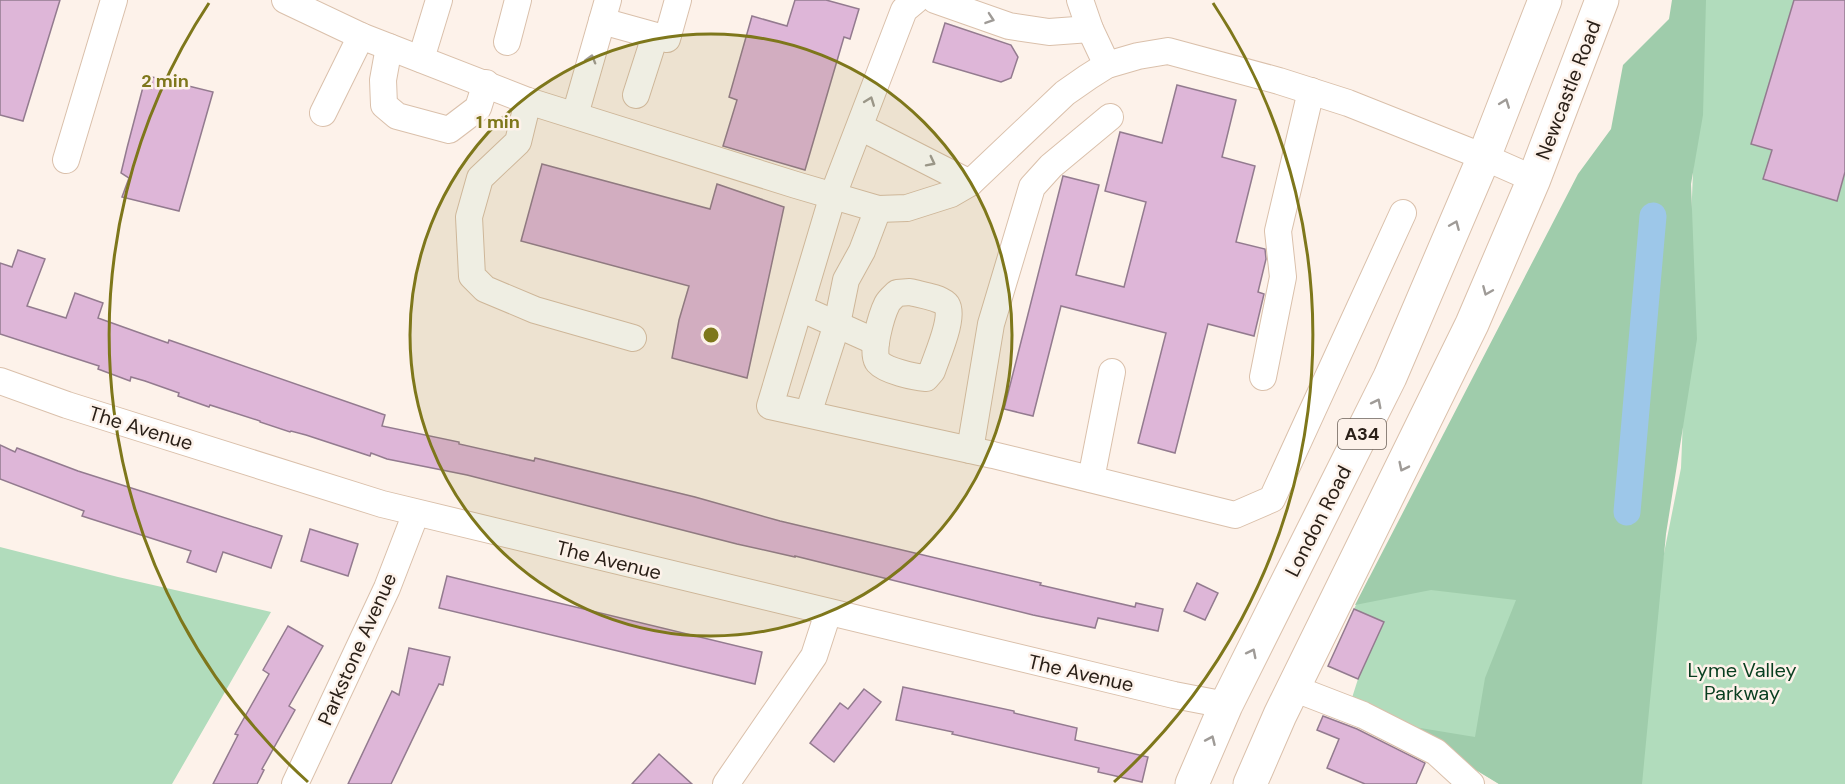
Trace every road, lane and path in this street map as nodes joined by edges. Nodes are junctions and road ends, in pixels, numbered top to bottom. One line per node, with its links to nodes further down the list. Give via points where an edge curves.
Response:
1 (114, 0): 28 (street)
2 (285, 0): 13 (street)
3 (439, 0): 17 (street)
4 (518, 0): 15 (street)
5 (678, 0): 14 (street, via 667,39)
6 (916, 0): 26 (street, one-way to 6, via 904,10)
7 (935, 0): 12 (street, one-way to 12, via 1009,26 1049,32)
8 (1080, 0): 12 (street)
9 (1545, 0): 27 (highway, A34, one-way to 9)
10 (1602, 0): 29 (highway, Newcastle Road / A34)
11 (605, 11): 14 (street); 24 (street, one-way to 11)
12 (1090, 29): 18 (street)
13 (361, 36): 16 (street); 23 (street)
14 (655, 36): 21 (street)
15 (507, 42)
16 (389, 47): 17 (street); 19 (street, via 383,80 384,105 398,116 449,130 478,108)
17 (421, 59): 19 (street)
18 (1107, 65): 20 (street, via 1168,51); 30 (street, via 1065,93)
19 (486, 83): 22 (street)
20 (1311, 91): 27 (street); 39 (street, via 1278,231 1283,276)
21 (636, 95)
22 (528, 101): 24 (street); 36 (street, via 518,142 480,178 469,217 472,276 485,289 535,310)
23 (323, 113)
24 (575, 115): 31 (street)
25 (1110, 117): 42 (street, via 1032,187 992,324)
26 (860, 127): 30 (street, one-way to 30); 31 (street)
27 (1484, 157): 29 (street); 47 (highway, London Road / A34, one-way to 27, via 1390,377)
28 (66, 160)
29 (1534, 179): 46 (highway, A34, one-way to 46, via 1472,324)
30 (970, 183): 32 (street, via 931,202)
31 (833, 195): 32 (street); 34 (street)
32 (878, 209): 35 (street, via 846,280)
33 (1403, 213): 43 (street, via 1272,499 1235,515)
34 (800, 308): 35 (street); 41 (street, via 770,406)
35 (837, 324): 37 (street); 41 (street)
36 (633, 338)
37 (876, 342)
38 (1112, 372): 43 (street)
39 (1263, 377)
40 (0, 381): 44 (street, The Avenue)
41 (808, 414): 42 (street)
42 (970, 450): 43 (street)
43 (1091, 479)
44 (416, 513): 45 (street, The Avenue); 50 (street, Parkstone Avenue, via 387,588)
45 (828, 613): 47 (street, The Avenue); 51 (street, via 814,656)
46 (1293, 688): 48 (highway, A34); 53 (street, via 1363,715 1436,752)
47 (1226, 705): 48 (highway); 49 (highway, London Road / A34, one-way to 47)
48 (1275, 725): 52 (highway, A34)
49 (1189, 781)
50 (296, 784)
51 (726, 784)
52 (1250, 784)
53 (1471, 784)

